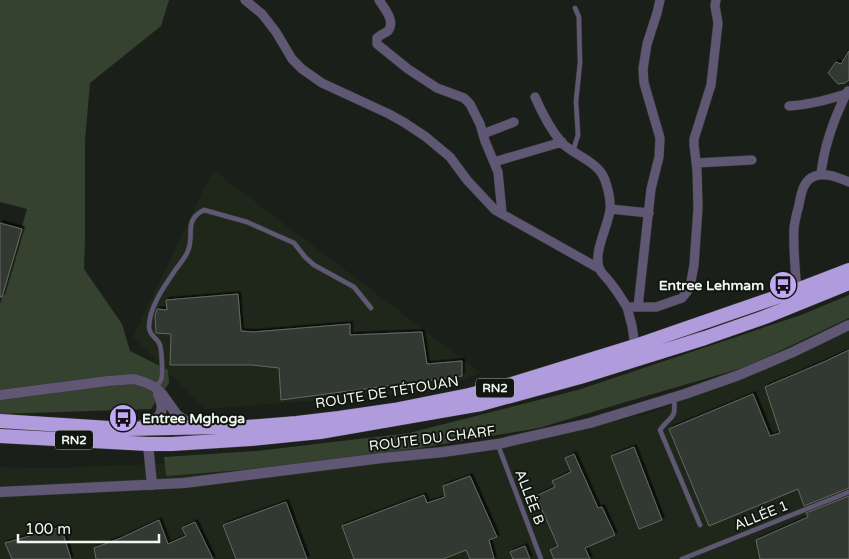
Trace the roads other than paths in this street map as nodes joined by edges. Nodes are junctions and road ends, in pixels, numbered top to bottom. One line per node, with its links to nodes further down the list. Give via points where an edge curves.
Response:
1 (246, 0): 20 (street, via 262,14 302,69 322,83 389,114 426,137 450,157 478,193)
2 (379, 0): 10 (street, via 390,16 391,25 377,38 377,44 437,88 464,98 480,124)
3 (660, 0): 19 (street, via 643,69 660,138)
4 (716, 0): 15 (street, via 718,23 711,85 694,139)
5 (575, 8): 12 (lane, via 580,24 580,64 576,101 578,135)
6 (848, 92): 8 (street, via 819,102); 16 (street, via 828,139)
7 (535, 97): 11 (street, via 550,127)
8 (789, 106)
9 (514, 122): 10 (street)
10 (482, 134): 14 (street)
11 (562, 142): 12 (street); 14 (street)
12 (573, 151): 18 (street, via 601,172)
13 (752, 160): 15 (street)
14 (494, 162): 20 (street)
15 (696, 163): 25 (street, via 698,208 690,287 682,298 656,307)
16 (821, 174): 17 (street); 24 (street, via 812,176 804,185 794,226)
17 (849, 182)
18 (610, 209): 19 (street); 21 (street, via 598,254)
19 (649, 213): 25 (street)
20 (502, 214): 21 (street)
21 (600, 269): 27 (street)
22 (849, 270): 24 (highway, ROUTE DE TÉTOUAN / RN2)
23 (849, 283): 37 (highway, ROUTE DE TÉTOUAN / RN2, via 705,338 481,404 320,432)
24 (797, 290): 29 (highway, ROUTE DE TÉTOUAN / RN2)
25 (638, 307): 27 (street)
26 (371, 308): 30 (lane, via 354,286 314,265 294,243 247,222 204,210 192,220 188,252 165,284 152,310 148,329 160,343 162,356 162,377)
27 (627, 308): 29 (street)
28 (849, 325): 32 (street, ROUTE DU CHARF, via 739,375)
29 (635, 346): 34 (highway, ROUTE DE TÉTOUAN / RN2, via 512,384 433,403 314,421 248,427)
30 (155, 387): 31 (street, via 134,379 123,379); 34 (street, via 177,415); 35 (street, via 162,403 159,416 153,422)
31 (0, 395)
32 (674, 397): 38 (street, ROUTE DU CHARF, via 590,423); 42 (lane, via 674,415 660,430)
33 (0, 421): 35 (highway, ROUTE DE TÉTOUAN / RN2)
34 (195, 427): 35 (highway, ROUTE DE TÉTOUAN / RN2)
35 (125, 429)
36 (0, 436): 37 (highway, ROUTE DE TÉTOUAN / RN2)
37 (148, 444): 39 (street)
38 (498, 444): 39 (street, ROUTE DU CHARF); 43 (lane, ALLÉE B)
39 (152, 485): 40 (street, ROUTE DU CHARF)
40 (0, 492)
41 (849, 492): 44 (lane, ALLÉE 1)
42 (700, 525)
43 (541, 559)
44 (682, 559)

